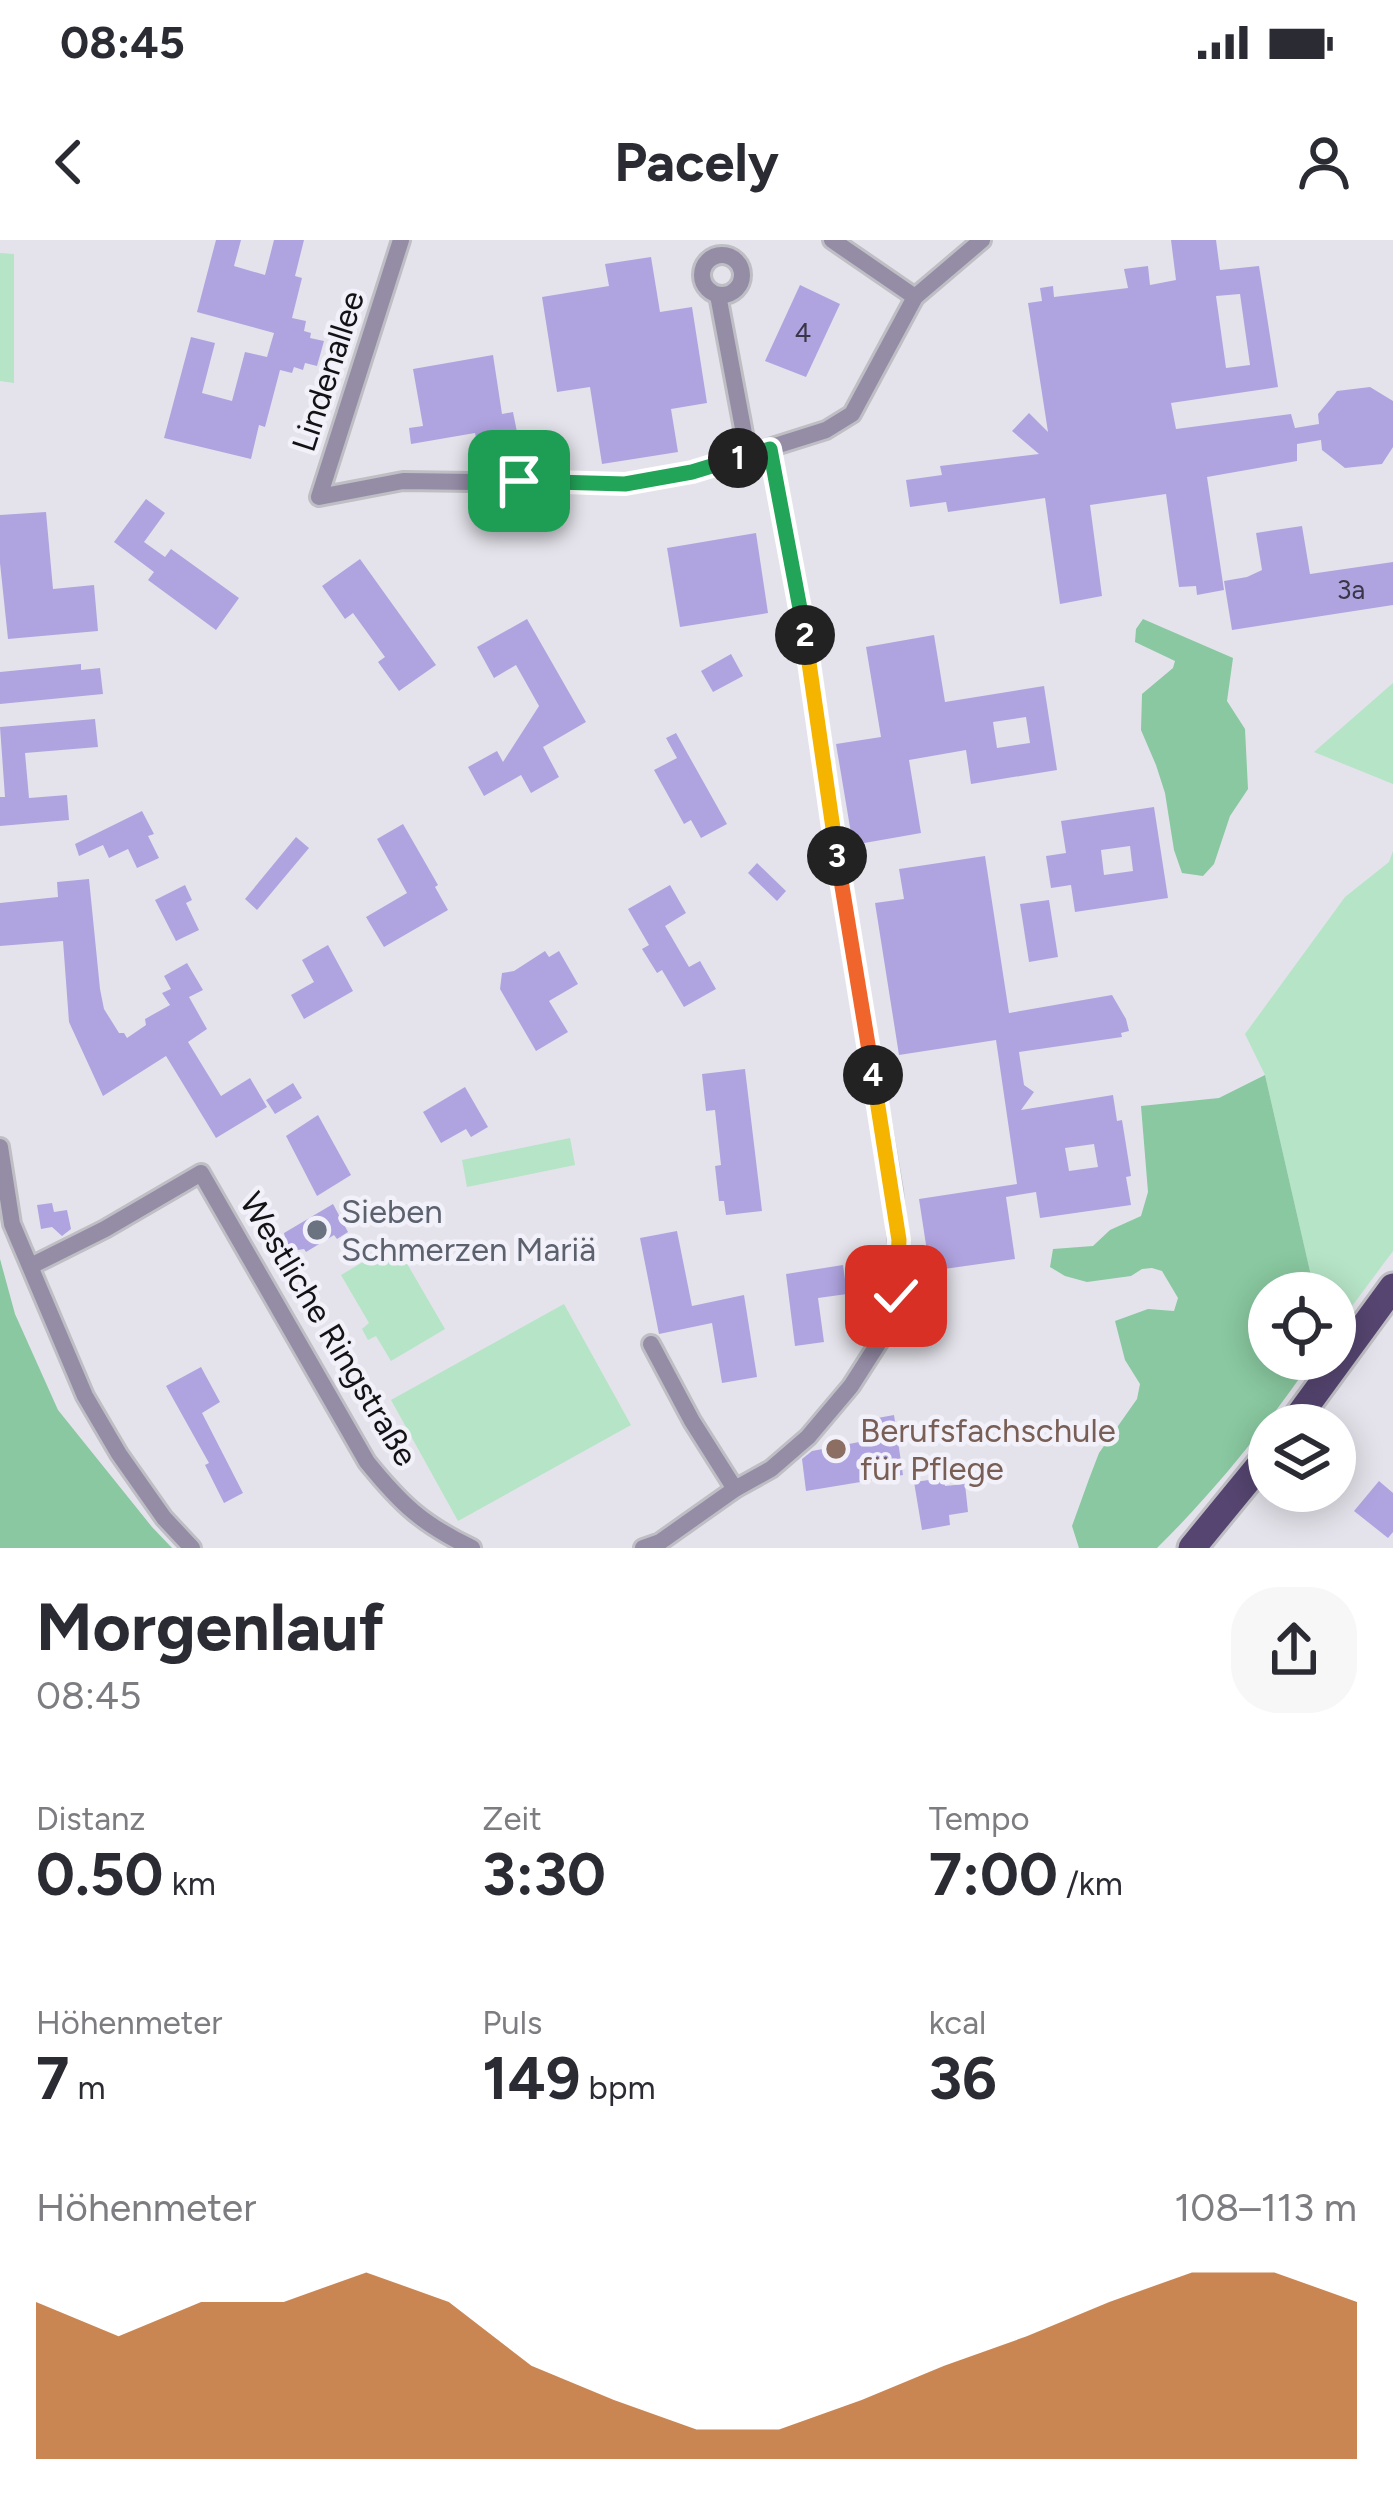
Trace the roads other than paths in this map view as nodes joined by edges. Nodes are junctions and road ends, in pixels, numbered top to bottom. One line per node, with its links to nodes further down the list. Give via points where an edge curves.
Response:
1 (400, 240): 7 (street, Lindenallee, via 320,496 403,481 625,484)
2 (832, 240): 5 (street)
3 (982, 240): 5 (street, Lindenallee)
4 (718, 295): 7 (street)
5 (916, 296): 6 (street, Lindenallee, via 852,414)
6 (770, 449): 7 (street, Lindenallee); 14 (street, via 900,1268 883,1336 851,1387 808,1436)
7 (748, 455)
8 (0, 1147): 9 (street, via 12,1224)
9 (31, 1266): 15 (street, via 85,1396); 16 (street, Westliche Ringstraße, via 201,1173 367,1462 400,1503)
10 (1393, 1287): 12 (main road)
11 (651, 1344): 14 (street)
12 (1307, 1404)
13 (1248, 1480): 18 (main road)
14 (735, 1489): 17 (street)
15 (192, 1548)
16 (472, 1548)
17 (643, 1548)
18 (1192, 1548)

